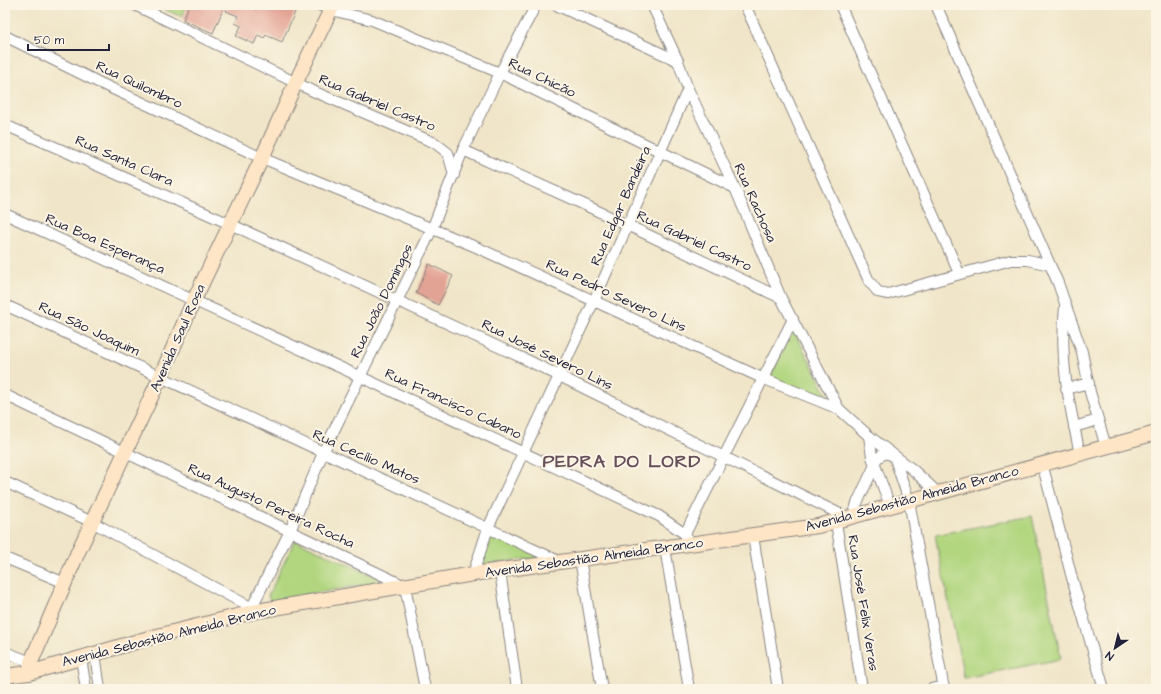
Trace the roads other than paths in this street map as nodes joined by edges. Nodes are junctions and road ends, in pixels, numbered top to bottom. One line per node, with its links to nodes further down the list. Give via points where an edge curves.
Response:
1 (135, 5): 12 (street, Rua Gabriel Castro)
2 (536, 5): 11 (street, Rua João Domingos)
3 (556, 5): 10 (street)
4 (652, 5): 10 (street, Rua Rachosa)
5 (745, 5): 25 (street, via 872,287 880,293 887,294)
6 (840, 5): 25 (street)
7 (936, 5): 24 (street)
8 (328, 7): 11 (street, Rua Chicão, via 372,20); 12 (street, Avenida Saul Rosa)
9 (5, 36): 17 (street, Rua Quilombro)
10 (678, 61): 13 (street, Rua Rachosa)
11 (500, 72): 15 (street, Rua João Domingos); 16 (street, Rua Chicão)
12 (296, 82): 17 (street, Avenida Saul Rosa); 18 (street, Rua Gabriel Castro, via 436,142 448,153)
13 (688, 89): 16 (street, Rua Edgar Bandeira); 19 (street, Rua Rachosa)
14 (5, 125): 21 (street, Rua Santa Clara)
15 (463, 150): 18 (street, Rua João Domingos); 22 (street, Rua Gabriel Castro)
16 (660, 152): 19 (street, Rua Chicão); 22 (street, Rua Edgar Bandeira)
17 (262, 158): 21 (street, Avenida Saul Rosa); 23 (street, Rua Pedro Severo Lins)
18 (454, 174): 23 (street, Rua João Domingos)
19 (735, 188): 26 (street, Rua Rachosa)
20 (5, 214): 27 (street, Rua Boa Esperança)
21 (230, 224): 27 (street, Avenida Saul Rosa); 28 (street, Rua José Severo Lins)
22 (627, 225): 26 (street, Rua Gabriel Castro); 29 (street, Rua Edgar Bandeira)
23 (432, 229): 28 (street, Rua João Domingos); 29 (street, Rua Pedro Severo Lins)
24 (1050, 265): 25 (street, via 1028,260 1011,260); 31 (street)
25 (959, 273)
26 (781, 298): 32 (street, Rua Rachosa)
27 (194, 300): 34 (street, Rua Francisco Cabano); 35 (street, Avenida Saul Rosa)
28 (398, 301): 33 (street, Rua José Severo Lins); 34 (street, Rua João Domingos)
29 (594, 301): 33 (street, Rua Edgar Bandeira); 36 (street, Rua Pedro Severo Lins)
30 (5, 306): 35 (street, Rua São Joaquim)
31 (1065, 307): 37 (street, via 1082,352); 38 (street, via 1062,332)
32 (793, 319): 36 (street); 40 (street, Rua Rachosa)
33 (558, 376): 47 (street, Rua Edgar Bandeira); 50 (street, Rua José Severo Lins)
34 (361, 377): 47 (street, Rua Francisco Cabano); 48 (street, Rua João Domingos)
35 (160, 378): 46 (street, Avenida Saul Rosa); 48 (street, Rua Cecílio Matos)
36 (762, 378): 40 (street, Rua Pedro Severo Lins); 50 (street)
37 (1088, 383): 38 (street); 41 (street)
38 (1066, 390): 42 (street)
39 (5, 395): 46 (street, Rua Augusto Pereira Rocha)
40 (839, 409): 44 (street, Rua Pedro Severo Lins)
41 (1098, 420): 42 (street); 45 (street)
42 (1074, 427): 49 (street)
43 (1156, 433): 45 (street, Avenida Sebastião Almeida Branco)
44 (869, 436): 51 (street, Rua Pedro Severo Lins); 53 (street, via 869,448)
45 (1106, 447): 49 (street, Avenida Sebastião Almeida Branco)
46 (125, 452): 59 (street, Avenida Saul Rosa); 61 (street, Rua Augusto Pereira Rocha)
47 (523, 452): 60 (street, Rua Edgar Bandeira); 63 (street, Rua Francisco Cabano, via 659,516)
48 (323, 454): 60 (street, Rua Cecílio Matos); 61 (street, Rua João Domingos)
49 (1080, 454): 52 (street, Avenida Sebastião Almeida Branco)
50 (723, 456): 58 (street, Rua José Severo Lins); 63 (street)
51 (894, 456): 53 (street, via 888,453 881,455 876,459); 55 (street, Rua Pedro Severo Lins); 56 (street)
52 (1042, 464): 55 (street, Avenida Sebastião Almeida Branco); 88 (street)
53 (876, 465): 57 (street); 58 (street)
54 (5, 482): 59 (street)
55 (938, 493): 56 (street, Avenida Sebastião Almeida Branco)
56 (909, 501): 57 (street, Avenida Sebastião Almeida Branco); 78 (street)
57 (890, 506): 58 (street, Avenida Sebastião Almeida Branco)
58 (846, 519): 62 (street, Avenida Sebastião Almeida Branco); 86 (street, Rua José Felix Veras)
59 (92, 522): 70 (street, Avenida Saul Rosa); 72 (street)
60 (488, 528): 67 (street, Rua Cecílio Matos); 69 (street, Rua Edgar Bandeira)
61 (290, 531): 71 (street, Rua Augusto Pereira Rocha); 72 (street, Rua João Domingos)
62 (753, 536): 63 (street, Avenida Sebastião Almeida Branco); 85 (street)
63 (688, 539): 64 (street, Avenida Sebastião Almeida Branco)
64 (665, 548): 66 (street, Avenida Sebastião Almeida Branco); 84 (street)
65 (5, 558): 70 (street)
66 (580, 559): 67 (street, Avenida Sebastião Almeida Branco); 83 (street)
67 (561, 562): 68 (street, Avenida Sebastião Almeida Branco)
68 (500, 571): 69 (street, Avenida Sebastião Almeida Branco); 82 (street)
69 (473, 574): 71 (street, Avenida Sebastião Almeida Branco)
70 (65, 583): 76 (street, Avenida Saul Rosa)
71 (406, 586): 72 (street, Avenida Sebastião Almeida Branco); 81 (street)
72 (254, 609): 74 (street, Avenida Sebastião Almeida Branco)
73 (5, 652): 76 (street)
74 (95, 654): 75 (street, Avenida Sebastião Almeida Branco); 80 (street)
75 (81, 658): 76 (street, Avenida Sebastião Almeida Branco); 79 (street)
76 (30, 667): 77 (street, Avenida Sebastião Almeida Branco)
77 (5, 676)
78 (944, 688): 87 (street)
79 (86, 689)
80 (100, 689)
81 (425, 689)
82 (517, 689)
83 (602, 689)
84 (690, 689)
85 (778, 689)
86 (862, 689)
87 (931, 689)
88 (1104, 689)

